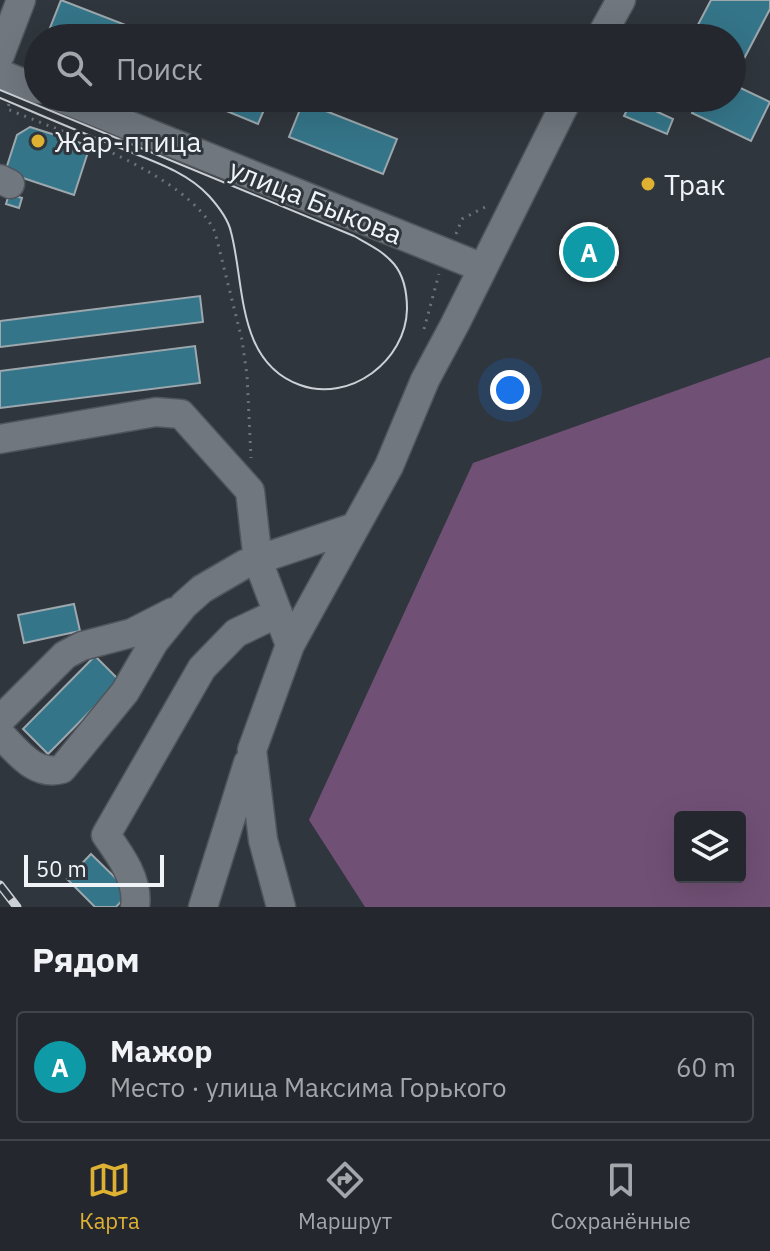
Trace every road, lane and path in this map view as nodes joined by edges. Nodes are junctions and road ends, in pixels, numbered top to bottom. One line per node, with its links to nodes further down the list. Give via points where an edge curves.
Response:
1 (21, 0): 4 (street)
2 (621, 0): 3 (street)
3 (608, 24)
4 (0, 55)
5 (19, 81): 10 (path, via 7,109 117,155 207,217 244,349)
6 (96, 112): 8 (street, улица Быкова)
7 (561, 112): 8 (street)
8 (483, 268): 11 (street)
9 (0, 439): 10 (street, via 156,412 181,414)
10 (250, 491): 12 (street)
11 (355, 527): 12 (street); 15 (street)
12 (258, 561): 13 (street, via 232,570); 14 (street)
13 (184, 605): 16 (street, via 132,633 65,655); 17 (street, via 154,642 125,692 62,769 36,767)
14 (278, 613): 15 (street); 19 (street, via 236,633 208,661 106,835 133,880)
15 (290, 645): 18 (street)
16 (0, 720)
17 (0, 734)
18 (252, 750): 20 (street); 21 (street, via 263,840)
19 (135, 907)
20 (203, 907)
21 (281, 907)

